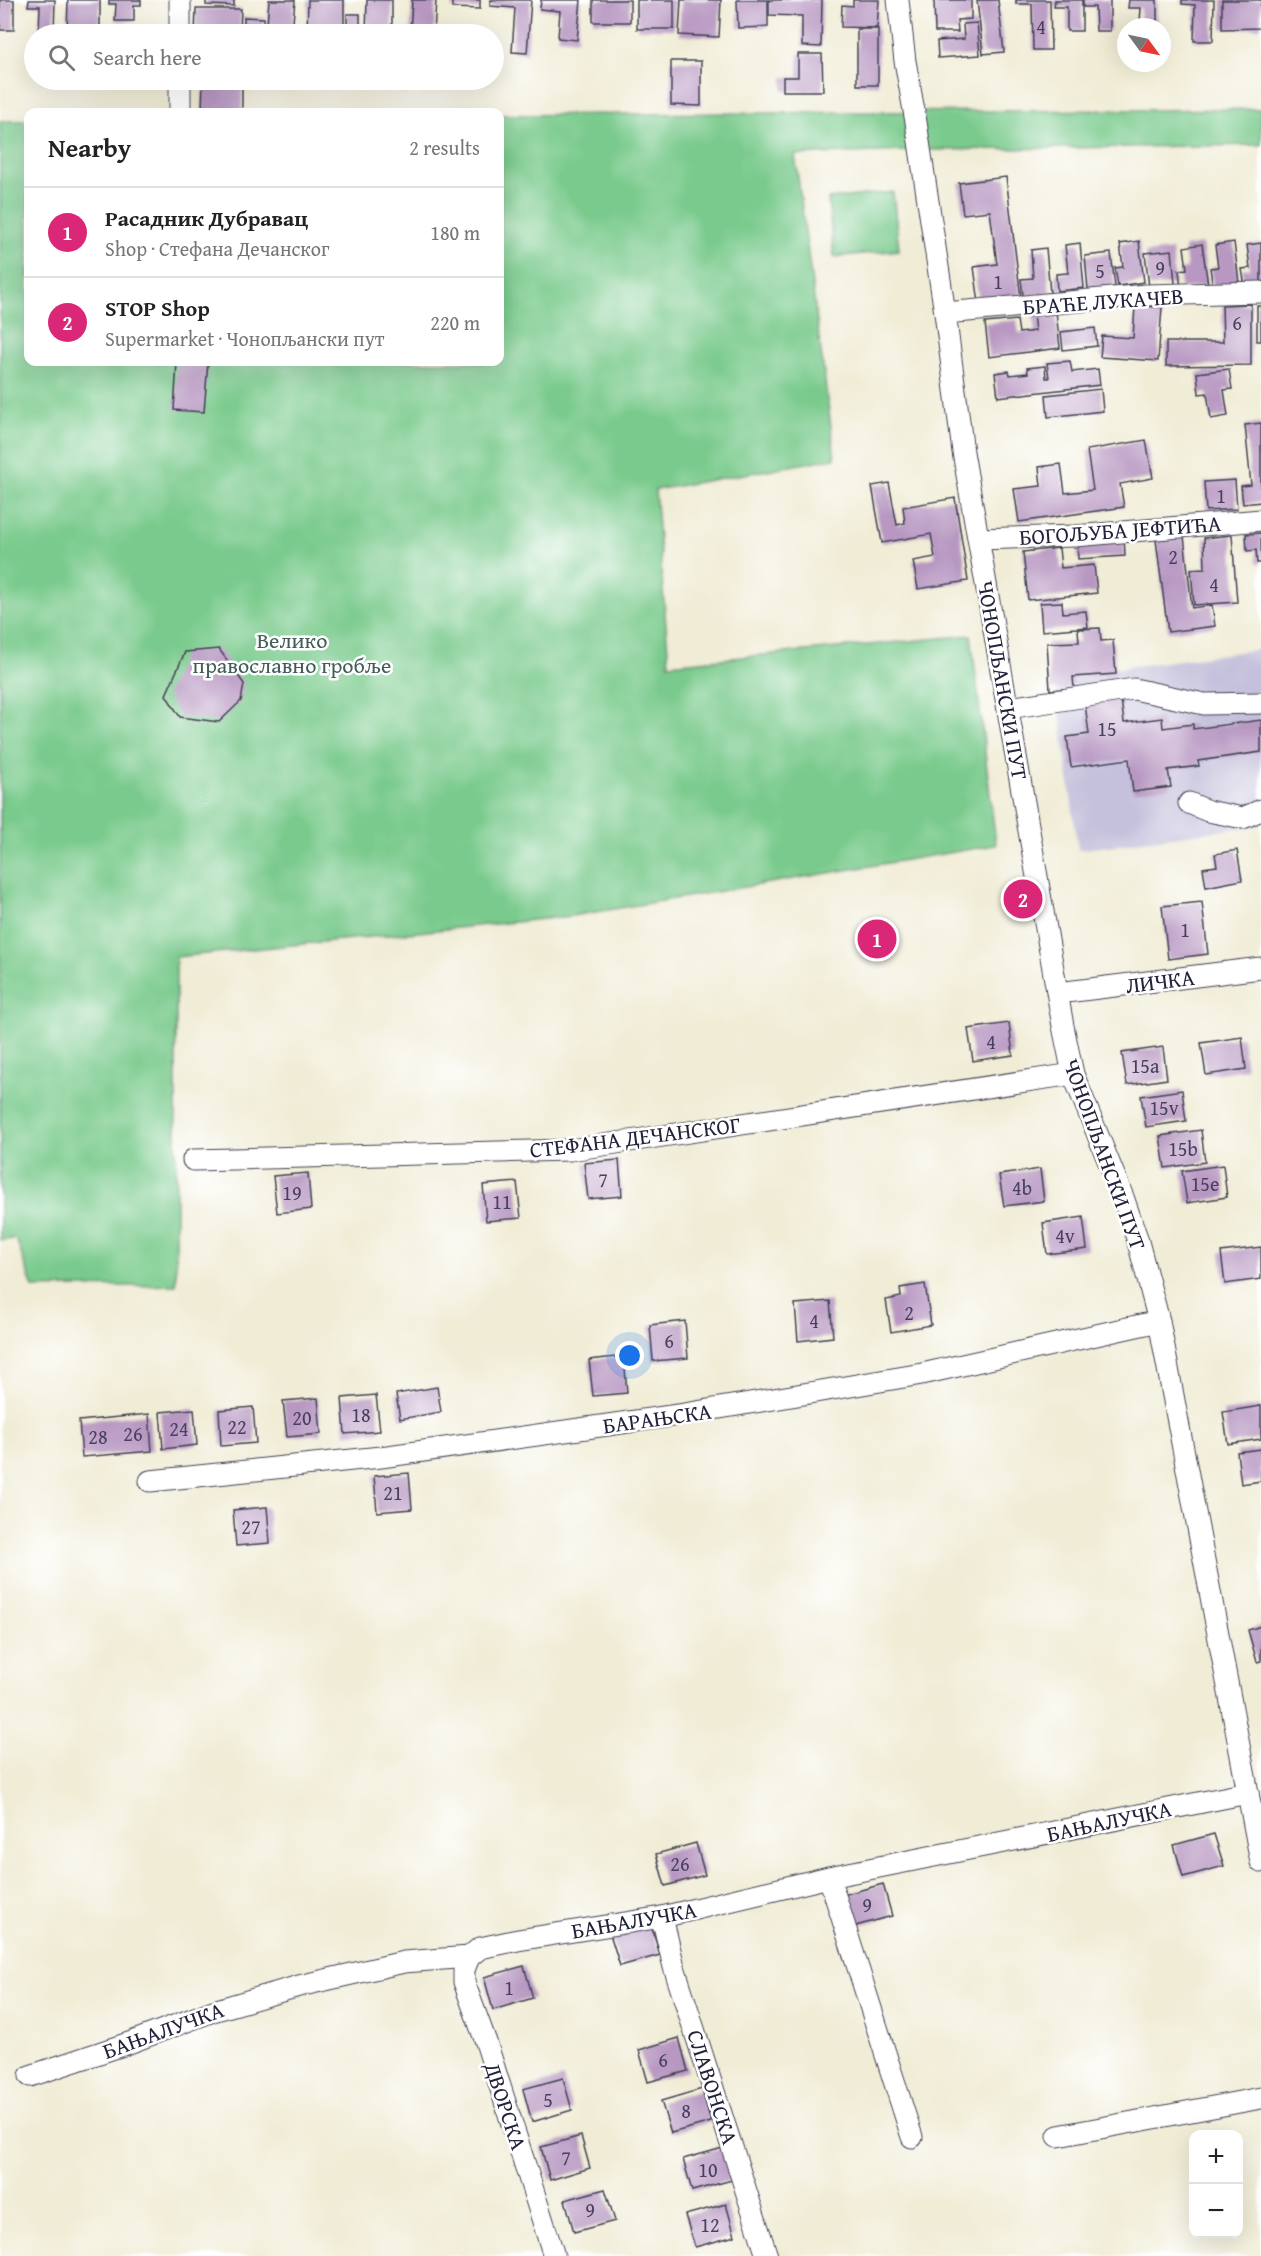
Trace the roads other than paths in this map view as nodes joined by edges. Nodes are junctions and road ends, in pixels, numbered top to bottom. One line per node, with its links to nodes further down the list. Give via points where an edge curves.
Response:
1 (180, 0): 3 (street)
2 (898, 0): 7 (street, ЧОНОПЉАНСКИ ПУТ, via 904,61)
3 (180, 24)
4 (180, 90): 5 (street)
5 (180, 108)
6 (1261, 292): 7 (street, БРАЋЕ ЛУКАЧЕВ, via 1146,295)
7 (945, 313): 9 (street, ЧОНОПЉАНСКИ ПУТ)
8 (1261, 520): 9 (street, БОГОЉУБА ЈЕФТИЋА, via 1075,536)
9 (979, 539): 11 (street, ЧОНОПЉАНСКИ ПУТ)
10 (1261, 703): 11 (street, via 1204,704 1134,688)
11 (1008, 708): 15 (street, ЧОНОПЉАНСКИ ПУТ)
12 (1189, 803): 13 (street, via 1208,812 1243,818)
13 (1261, 810)
14 (1261, 968): 15 (street, ЛИЧКА)
15 (1059, 993): 16 (street, ЧОНОПЉАНСКИ ПУТ)
16 (1073, 1074): 17 (street, СТЕФАНА ДЕЧАНСКОГ, via 570,1150); 18 (street, ЧОНОПЉАНСКИ ПУТ, via 1123,1197)
17 (193, 1160)
18 (1159, 1322): 19 (street, БАРАЊСКА, via 922,1374 678,1415 381,1457); 20 (street, ЧОНОПЉАНСКИ ПУТ)
19 (150, 1481)
20 (1248, 1793): 21 (street, ЧОНОПЉАНСКИ ПУТ); 22 (street, БАЊАЛУЧКА)
21 (1261, 1862)
22 (829, 1877): 23 (street, БАЊАЛУЧКА); 28 (street)
23 (662, 1917): 24 (street, БАЊАЛУЧКА, via 518,1940 480,1948); 30 (street, СЛАВОНСКА, via 674,1967)
24 (469, 1957): 25 (street, БАЊАЛУЧКА, via 404,1962 299,1986 213,2011); 29 (street, ДВОРСКА, via 464,1982)
25 (30, 2076)
26 (1261, 2098): 27 (street)
27 (1058, 2136)
28 (912, 2137)
29 (554, 2256)
30 (767, 2256)

